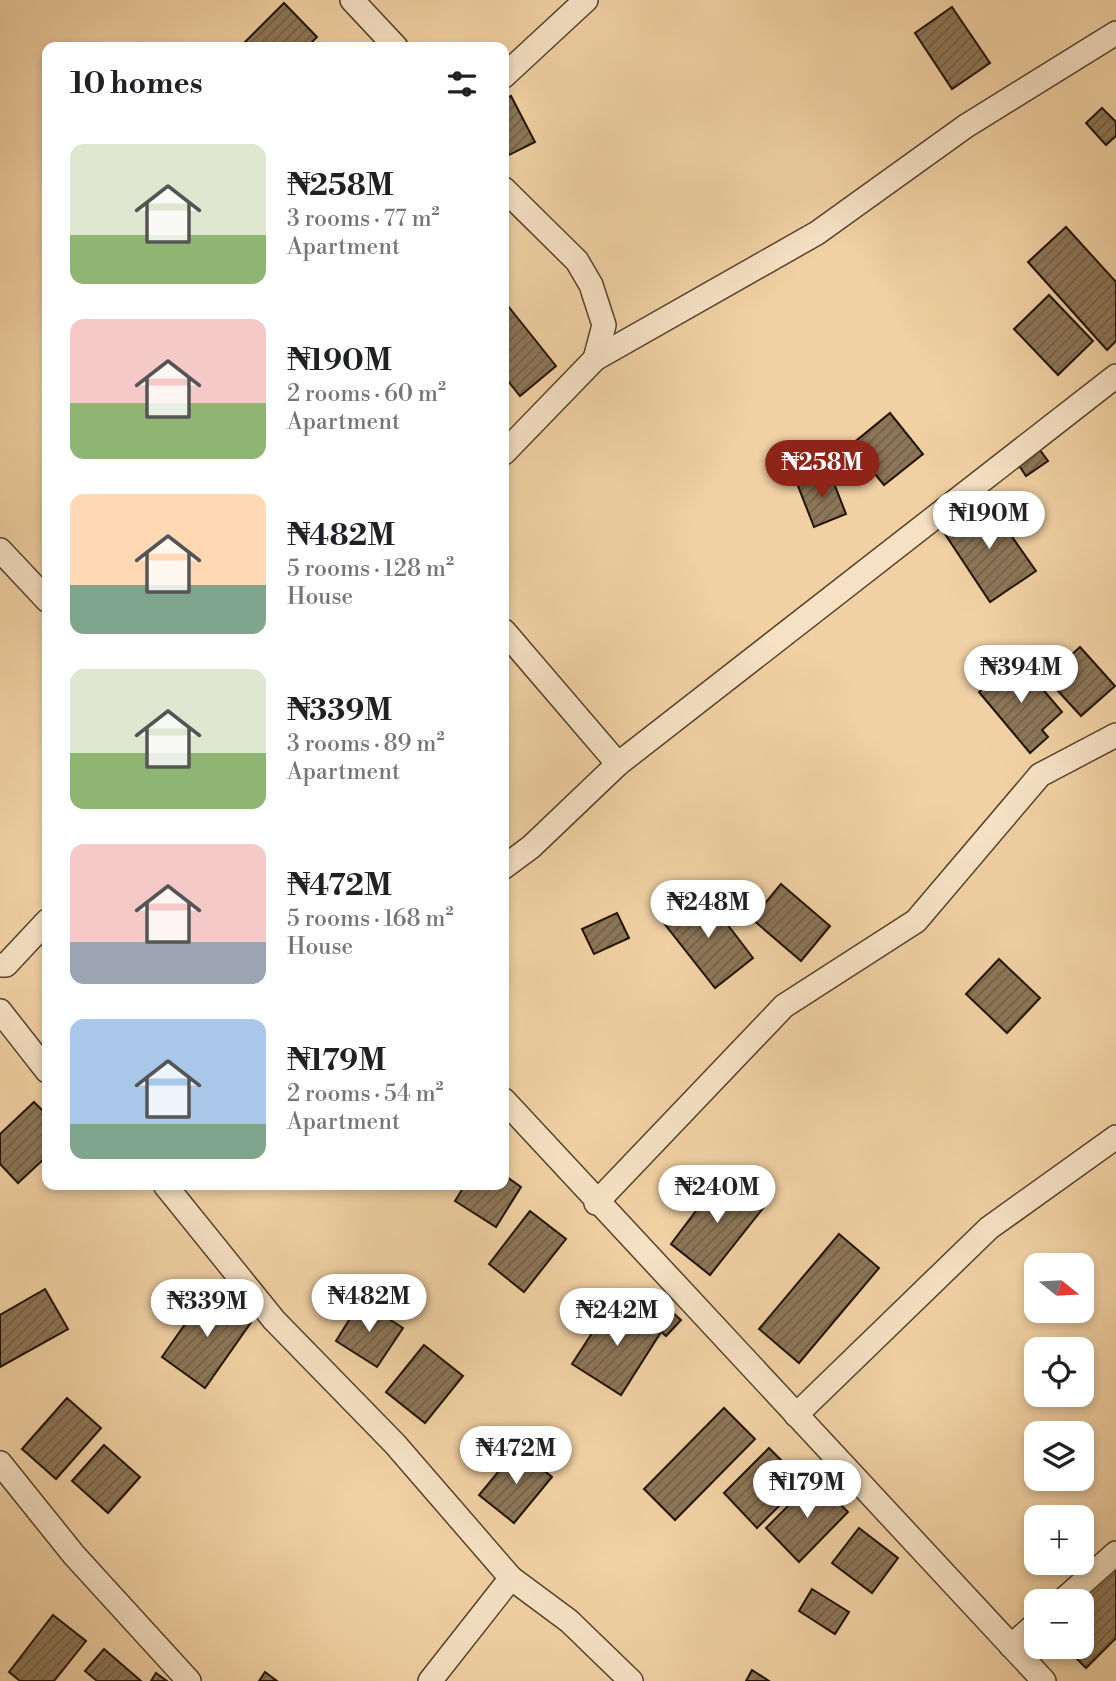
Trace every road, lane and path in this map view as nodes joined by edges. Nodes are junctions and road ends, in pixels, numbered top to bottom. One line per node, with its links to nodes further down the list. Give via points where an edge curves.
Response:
1 (352, 0): 4 (street)
2 (586, 0): 5 (street)
3 (1116, 33): 7 (street, via 966,126 817,233)
4 (391, 42)
5 (509, 71)
6 (509, 194): 7 (street, via 577,261 591,285 604,326)
7 (595, 359): 9 (street)
8 (1116, 376): 14 (street)
9 (509, 448)
10 (0, 550): 11 (street)
11 (42, 595)
12 (509, 637): 14 (street)
13 (1116, 735): 23 (street, via 1041,775 916,921 785,1006)
14 (618, 764): 15 (street)
15 (509, 863)
16 (42, 927): 17 (street)
17 (2, 971)
18 (0, 1011): 19 (street)
19 (42, 1065)
20 (509, 1106): 23 (street)
21 (1116, 1137): 24 (street, via 989,1228)
22 (169, 1190): 27 (street, via 274,1320 395,1444)
23 (596, 1203): 24 (street)
24 (796, 1415): 30 (street)
25 (0, 1463): 31 (street, via 74,1555)
26 (1116, 1553): 28 (street)
27 (511, 1578): 32 (street); 33 (street, via 569,1621)
28 (1076, 1589)
29 (1024, 1635): 30 (street)
30 (1012, 1646): 34 (street)
31 (189, 1681)
32 (430, 1681)
33 (631, 1681)
34 (1044, 1681)

